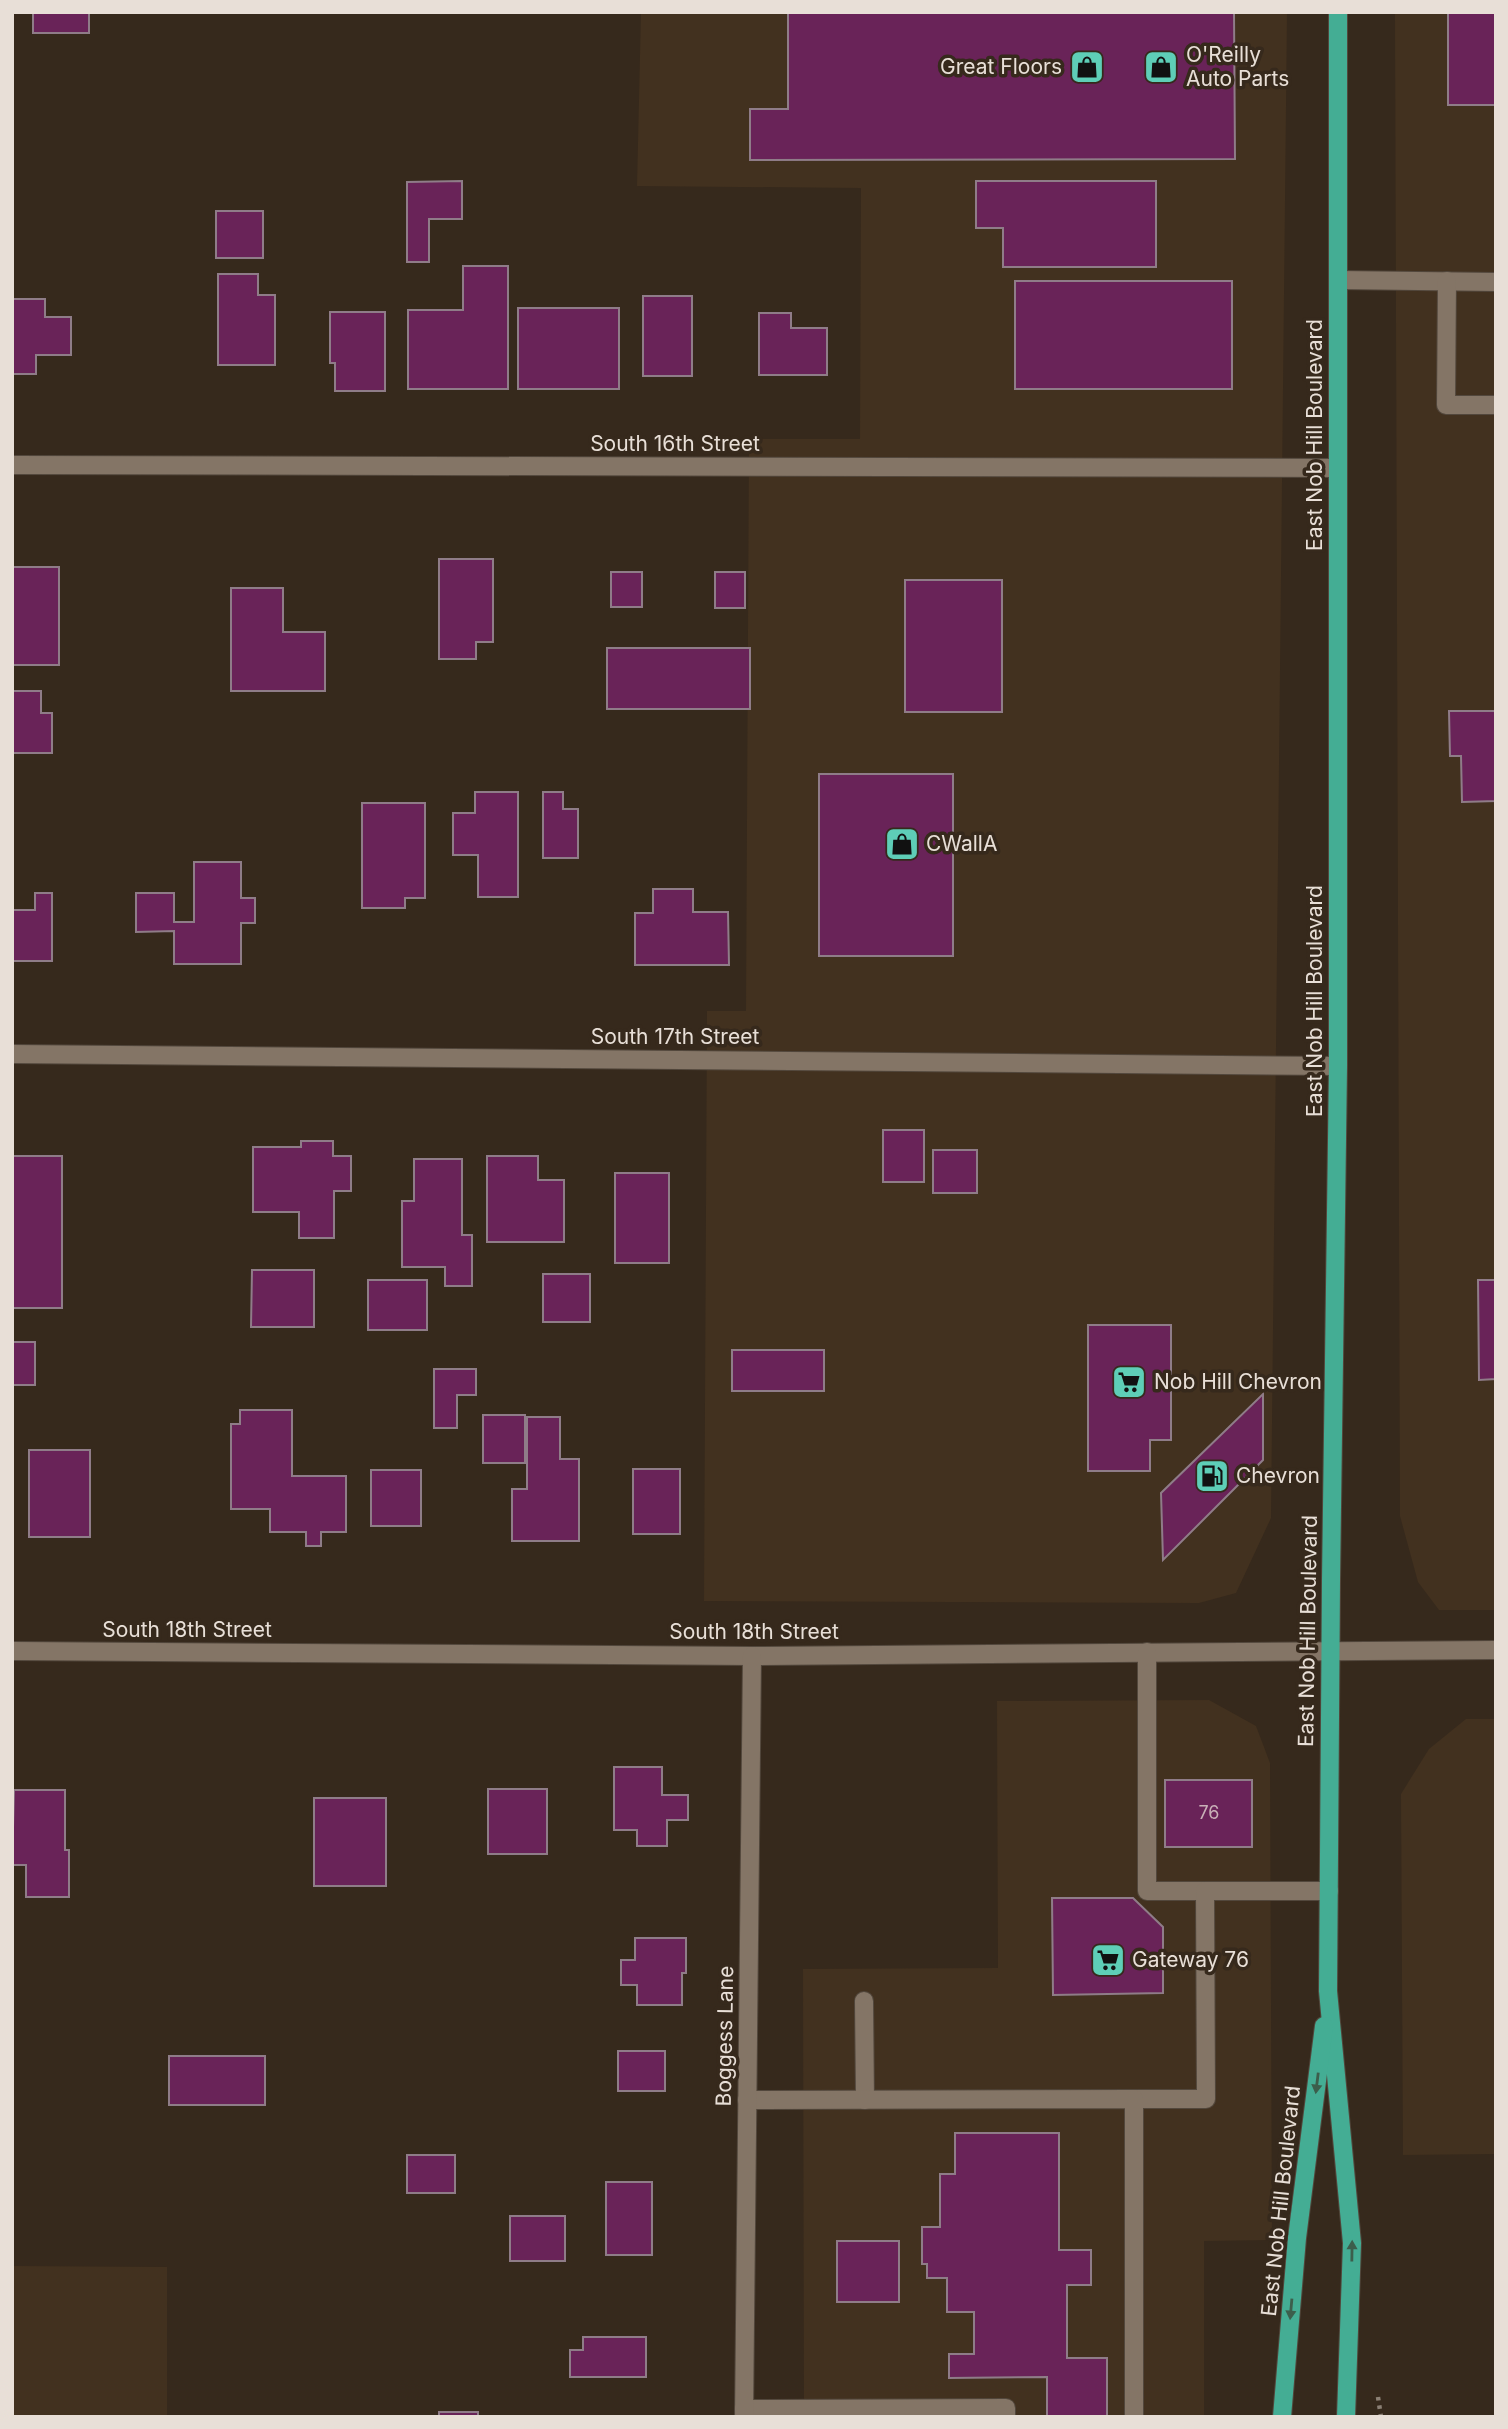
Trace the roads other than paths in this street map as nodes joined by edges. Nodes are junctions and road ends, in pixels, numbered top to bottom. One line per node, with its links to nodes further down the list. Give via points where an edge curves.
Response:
1 (1338, 12): 2 (main road, East Nob Hill Boulevard)
2 (1338, 280): 3 (street); 7 (main road, East Nob Hill Boulevard)
3 (1447, 281): 4 (street); 5 (street, via 1446,405)
4 (1496, 282)
5 (1496, 405)
6 (12, 465): 7 (street, South 16th Street)
7 (1338, 468): 9 (main road, East Nob Hill Boulevard)
8 (12, 1055): 9 (street, South 17th Street)
9 (1338, 1066): 10 (main road, East Nob Hill Boulevard)
10 (1330, 1650): 11 (street, South 18th Street); 13 (street, South 18th Street); 16 (main road, East Nob Hill Boulevard)
11 (1496, 1650)
12 (12, 1651): 14 (street, South 18th Street)
13 (1147, 1652): 14 (street, South 18th Street); 15 (street, via 1147,1891)
14 (752, 1656): 21 (street, Boggess Lane)
15 (1205, 1891): 16 (street); 20 (street, via 1206,2099)
16 (1329, 1891): 17 (main road, East Nob Hill Boulevard)
17 (1328, 1991): 26 (main road, East Nob Hill Boulevard, one-way to 26, via 1297,2238); 27 (main road, East Nob Hill Boulevard, one-way to 17, via 1352,2243)
18 (864, 2001): 19 (street)
19 (865, 2099): 20 (street); 21 (street)
20 (1134, 2099): 25 (street)
21 (747, 2100): 23 (street, Boggess Lane)
22 (831, 2412): 23 (street); 24 (street, via 1006,2408)
23 (744, 2413)
24 (1006, 2417)
25 (1134, 2417)
26 (1282, 2417)
27 (1346, 2417)

